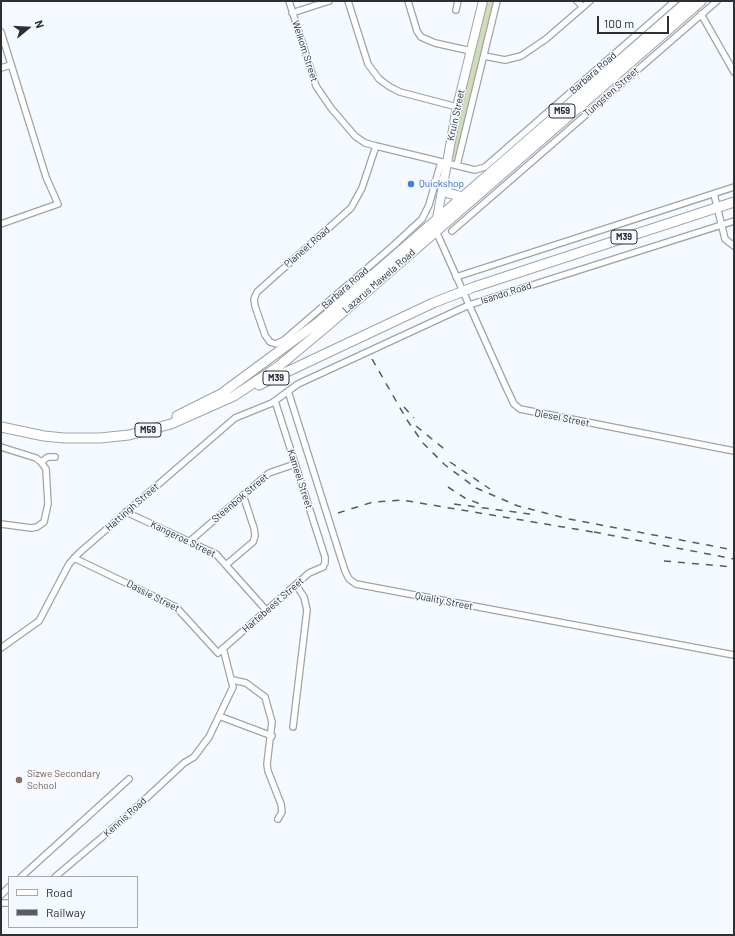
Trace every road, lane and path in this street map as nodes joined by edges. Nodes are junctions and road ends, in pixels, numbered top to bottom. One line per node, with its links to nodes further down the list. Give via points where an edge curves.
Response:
1 (289, 1): 16 (street, Welkom Street)
2 (329, 1): 16 (street)
3 (348, 1): 25 (street, via 368,64 379,79 400,92)
4 (408, 1): 20 (street, via 417,31 421,36 435,43)
5 (458, 1): 15 (street)
6 (483, 1): 20 (main road, Kruin Street)
7 (497, 1): 21 (street, Kruin Street)
8 (577, 1): 14 (street)
9 (590, 1): 14 (street)
10 (675, 1): 28 (street, Barbara Road, via 485,167 475,170)
11 (688, 1): 32 (main road, Lazarus Mawela Road / M59)
12 (701, 1): 39 (main road, Lazarus Mawela Road / M59)
13 (717, 1): 17 (street, Tungsten Street)
14 (583, 7): 21 (street, via 546,39 521,56 506,60)
15 (456, 10)
16 (292, 13): 26 (street, Welkom Street, via 321,94 355,136 365,143)
17 (701, 14): 24 (street); 40 (street, Tungsten Street)
18 (1, 32): 19 (street)
19 (4, 50): 22 (street)
20 (471, 51): 25 (main road, Kruin Street)
21 (484, 56): 28 (street, Kruin Street)
22 (11, 65): 23 (street); 37 (street, via 46,177 58,204)
23 (1, 68)
24 (734, 72)
25 (457, 107): 27 (main road, Kruin Street)
26 (376, 146): 27 (street, Welkom Street); 45 (street, Planeet Road, via 362,188 350,208 256,292 254,302 259,319 265,335)
27 (444, 163): 28 (street, Barbara Road); 29 (main road, Kruin Street); 45 (street, Barbara Road, via 422,219 284,340)
28 (457, 165)
29 (443, 180): 32 (main road, via 448,193); 35 (main road, Kruin Street)
30 (734, 188): 31 (street)
31 (714, 194): 34 (street); 42 (street)
32 (463, 197): 35 (main road, Lazarus Mawela Road / M59)
33 (734, 202): 34 (main road, Isando Road / M39)
34 (718, 207): 38 (street); 43 (main road, Isando Road / M39, via 514,272)
35 (436, 221): 39 (main road, Kruin Street); 48 (main road, Lazarus Mawela Road / M59, via 320,321)
36 (734, 221): 38 (street, Isando Road)
37 (1, 224)
38 (722, 225): 41 (street, via 725,239); 44 (street, Isando Road)
39 (436, 231): 42 (street); 47 (main road, Lazarus Mawela Road / M59)
40 (452, 231)
41 (734, 246)
42 (456, 277): 43 (street)
43 (463, 291): 44 (street, Diesel Street); 46 (main road, Isando Road / M39)
44 (469, 305): 49 (street, Isando Road, via 298,384); 55 (street, Diesel Street, via 512,400 520,409)
45 (273, 343)
46 (317, 357): 47 (main road, Isando Road / M39); 50 (main road, Isando Road / M39, via 292,371)
47 (279, 366): 48 (main road, M39); 50 (main road, Lazarus Mawela Road / M59)
48 (240, 381): 52 (main road, Lazarus Mawela Road / M59, via 172,418 126,431 91,435 66,434 34,431)
49 (288, 391): 51 (street, Hattingh Street); 71 (street, Quality Street, via 345,571 349,579 356,584)
50 (234, 396): 53 (main road, Lazarus Mawela Road / M59, via 171,424 129,435 64,438)
51 (275, 401): 58 (street, Kameel Street); 60 (street, Hattingh Street, via 235,418)
52 (1, 423)
53 (1, 427)
54 (1, 446): 57 (street)
55 (734, 451)
56 (55, 457): 57 (street)
57 (41, 462): 61 (street, via 46,469 48,504 44,522 31,528)
58 (295, 464): 59 (street, Steenbok Street, via 269,472); 63 (street, Kameel Street)
59 (243, 495): 62 (street, Steenbok Street); 65 (street, via 255,536 253,542)
60 (126, 512): 62 (street, Kangeroe Street); 64 (street, Hattingh Street)
61 (1, 524)
62 (190, 541): 65 (street, Kangeroe Street, via 216,554)
63 (325, 557): 66 (street, Hartebeest Street, via 322,567 309,573)
64 (74, 558): 68 (street, Hattingh Street, via 39,621); 70 (street, Dassie Street, via 176,607)
65 (226, 565): 67 (street, Kangeroe Street)
66 (296, 585): 67 (street, Hartebeest Street); 74 (street, via 304,597 307,610)
67 (266, 610): 69 (street, Hartebeest Street)
68 (1, 648)
69 (223, 648): 70 (street, Hartebeest Street); 72 (street)
70 (218, 653)
71 (734, 655)
72 (232, 680): 73 (street, Kennis Road, via 231,692); 75 (street, via 246,683 265,697 272,722)
73 (219, 716): 75 (street); 79 (street, Kennis Road, via 194,757 184,763)
74 (293, 727)
75 (272, 736): 77 (street, via 267,764 281,804 282,812)
76 (129, 779): 78 (street)
77 (278, 819)
78 (22, 876)
79 (57, 876)

